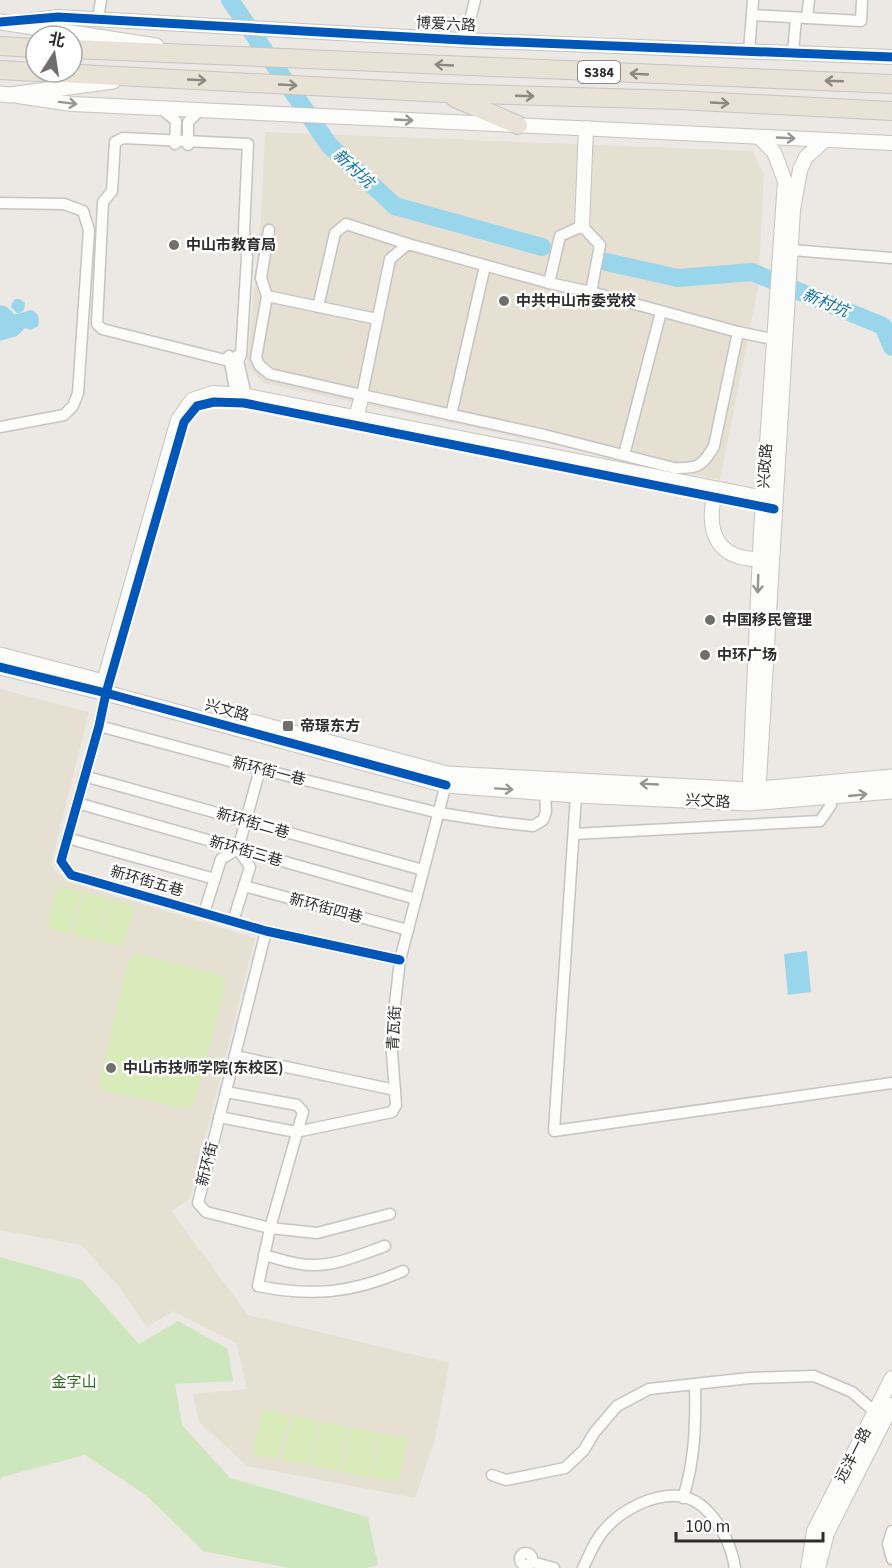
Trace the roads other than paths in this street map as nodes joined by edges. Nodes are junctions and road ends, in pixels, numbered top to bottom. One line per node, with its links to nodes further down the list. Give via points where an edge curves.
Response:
1 (101, 0): 8 (street)
2 (475, 0): 10 (street)
3 (753, 0): 6 (street)
4 (808, 0): 7 (street)
5 (862, 0): 7 (street, via 861,21)
6 (752, 15): 7 (street); 14 (street)
7 (802, 18): 15 (street)
8 (98, 19): 9 (street, 博爱六路, via 58,17); 10 (street, 博爱六路)
9 (5, 23): 16 (main road)
10 (465, 40): 14 (street, 博爱六路)
11 (0, 46): 12 (highway)
12 (24, 47)
13 (84, 49): 16 (highway, S384)
14 (749, 51): 15 (street, 博爱六路)
15 (793, 53): 17 (street, 博爱六路)
16 (209, 54): 22 (highway, S384, one-way to 16)
17 (892, 57)
18 (0, 70): 19 (highway)
19 (24, 71)
20 (84, 74): 21 (highway, S384)
21 (143, 77): 23 (highway, S384, one-way to 23); 24 (main road)
22 (892, 84)
23 (445, 93): 27 (highway, S384, one-way to 27); 28 (highway)
24 (5, 95): 25 (street, one-way to 25, via 72,104)
25 (162, 108): 26 (street); 32 (street, via 176,121)
26 (200, 110): 28 (street, one-way to 28); 33 (street, via 188,122)
27 (892, 111)
28 (518, 125): 29 (street)
29 (586, 128): 30 (street); 36 (street)
30 (759, 137): 31 (street, one-way to 31); 39 (street, 兴政路, via 774,152 785,181)
31 (825, 140): 34 (street); 39 (street, 兴政路, via 806,157 800,170)
32 (175, 142): 33 (street); 50 (street, via 123,138 115,142 112,191 103,202 97,324 102,330)
33 (188, 143): 50 (street, via 248,144 241,355)
34 (892, 143)
35 (0, 202): 55 (street, via 64,204 83,211 88,230 78,393 73,406 64,415)
36 (582, 226): 42 (street, via 560,236); 43 (street, via 600,245)
37 (269, 230): 44 (street, via 261,278)
38 (408, 244): 41 (street); 45 (street, via 346,224 335,234); 47 (street, via 390,259)
39 (786, 248): 40 (street); 49 (street, 兴政路)
40 (892, 258)
41 (485, 266): 42 (street); 53 (street)
42 (549, 283): 43 (street)
43 (591, 292): 46 (street)
44 (267, 296): 45 (street); 51 (street, via 256,358 260,366 270,374)
45 (318, 307): 47 (street)
46 (661, 312): 48 (street); 56 (street)
47 (377, 319): 51 (street)
48 (738, 332): 49 (street); 56 (street, via 714,446 706,460 693,469)
49 (780, 340): 58 (street, 兴政路)
50 (233, 358): 52 (street)
51 (362, 395): 53 (street); 54 (street)
52 (241, 396): 54 (street); 62 (street, via 213,393 192,400 178,420)
53 (451, 415): 56 (street)
54 (356, 418): 58 (street)
55 (0, 427)
56 (624, 455)
57 (714, 497): 58 (street); 59 (street, via 712,529 718,542 728,553); 62 (street, via 244,403 197,406 184,422)
58 (769, 503): 59 (street, 兴政路); 71 (street, 兴政路)
59 (760, 559): 71 (street, 兴政路, one-way to 71)
60 (0, 655): 62 (main road, 兴文路)
61 (0, 667): 62 (main road, 兴文路)
62 (105, 687): 63 (street, 新环街五巷); 67 (main road, 兴文路)
63 (99, 726): 64 (street, 新环街一巷); 65 (street, 新环街五巷)
64 (260, 769): 74 (street, 新环街一巷); 75 (street)
65 (84, 776): 73 (street, 新环街五巷); 75 (street, 新环街二巷)
66 (892, 777): 71 (main road, 兴文路)
67 (447, 779): 69 (main road, 兴文路, one-way to 69); 71 (main road, 兴文路, one-way to 67); 74 (street, 青瓦街)
68 (892, 791): 72 (main road, 兴文路, one-way to 68)
69 (545, 792): 70 (main road, 兴文路); 74 (street, 新环街一巷, via 546,812 543,820 533,826)
70 (576, 795): 71 (main road, 兴文路); 76 (street)
71 (754, 796): 72 (main road, 兴文路)
72 (830, 798): 76 (street, via 831,805 820,821)
73 (76, 803): 77 (street, 新环街五巷); 78 (street, 新环街三巷)
74 (439, 813): 79 (street, 青瓦街)
75 (246, 821): 78 (street); 79 (street, 新环街二巷)
76 (574, 834): 89 (street, via 554,1131)
77 (68, 838): 80 (street); 83 (street, 新环街五巷, via 61,861 71,875)
78 (238, 849): 80 (street, via 221,859); 81 (street, via 250,867); 82 (street, 新环街三巷)
79 (423, 870): 82 (street, 青瓦街)
80 (214, 879): 83 (street)
81 (244, 886): 84 (street); 85 (street, 新环街四巷)
82 (416, 899): 85 (street, 青瓦街)
83 (204, 913): 84 (street, 新环街五巷)
84 (233, 921): 86 (street, 新环街五巷)
85 (408, 930): 87 (street, 青瓦街)
86 (266, 931): 87 (street, 新环街五巷); 88 (street, 新环街)
87 (400, 960): 90 (street, 青瓦街, via 391,1039)
88 (234, 1056): 90 (street); 91 (street, 新环街)
89 (892, 1083)
90 (395, 1090): 93 (street, 青瓦街, via 396,1105 392,1112)
91 (226, 1092): 92 (street, 新环街); 93 (street, via 297,1105 303,1112)
92 (219, 1117): 93 (street, 青瓦街); 95 (street, 新环街, via 198,1203 206,1212)
93 (298, 1132): 95 (street)
94 (390, 1214): 95 (street, 新环街, via 317,1233)
95 (270, 1228): 97 (street)
96 (385, 1245): 97 (street, via 328,1264 312,1265)
97 (264, 1255): 98 (street, via 258,1286 289,1292 356,1288)
98 (404, 1271)
99 (892, 1378): 101 (street, 远洋一路)
100 (695, 1384): 101 (street, via 814,1376); 102 (street, via 649,1389 617,1406 565,1468 506,1480); 103 (street, via 696,1430)
101 (886, 1412): 110 (street, 远洋一路, via 814,1531); 111 (street, 远洋一路, via 827,1533)
102 (492, 1475)
103 (683, 1498): 108 (street, via 645,1501 618,1517 595,1542); 109 (street, via 696,1503 719,1525 733,1552)
104 (892, 1531): 105 (street, via 888,1544)
105 (892, 1559)
106 (532, 1562): 107 (street)
107 (554, 1568)
108 (583, 1568)
109 (735, 1568)
110 (808, 1568)
111 (818, 1568)

